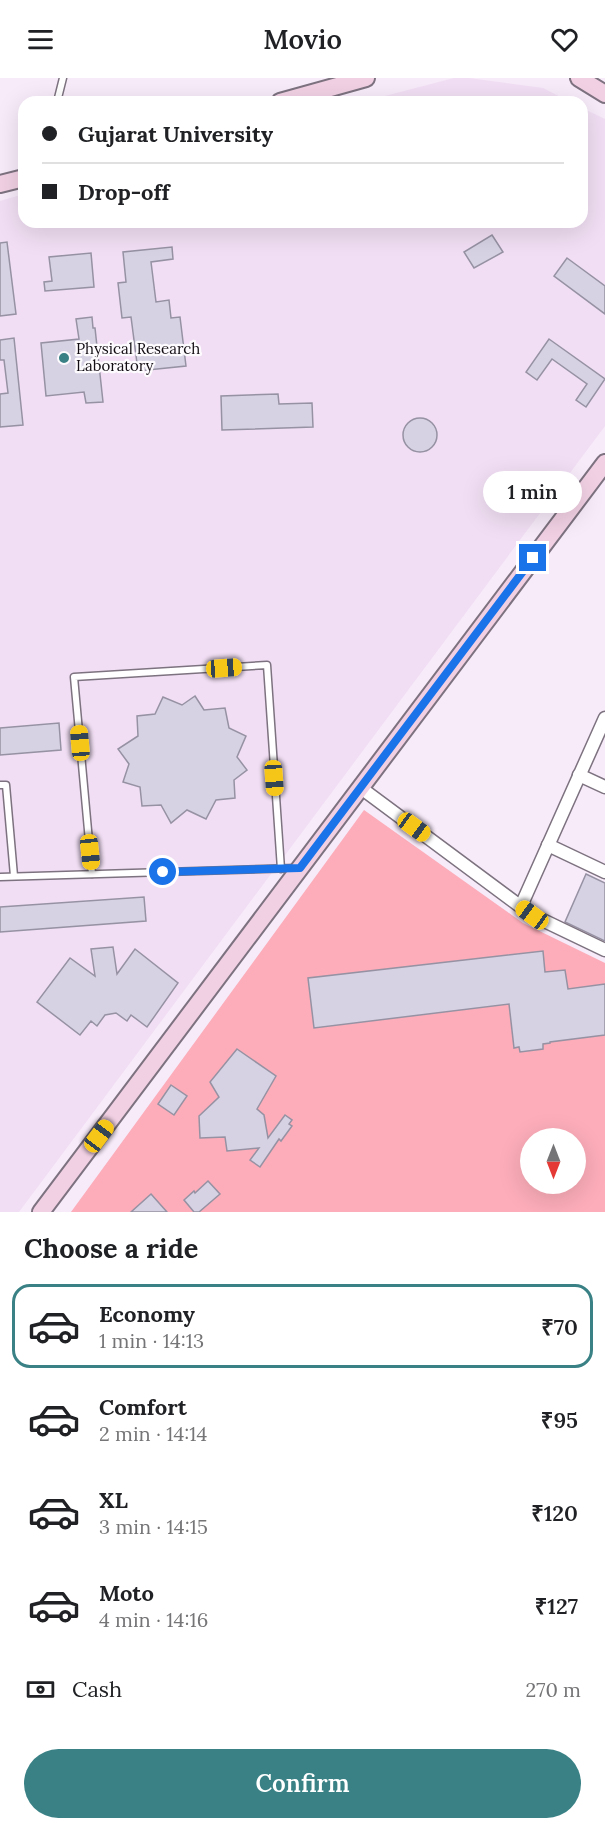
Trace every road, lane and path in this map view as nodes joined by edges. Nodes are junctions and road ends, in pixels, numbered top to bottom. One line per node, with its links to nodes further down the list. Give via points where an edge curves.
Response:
1 (63, 78): 5 (lane)
2 (366, 78): 6 (street)
3 (579, 78): 4 (street)
4 (605, 94)
5 (58, 96)
6 (302, 96)
7 (18, 180): 8 (street)
8 (0, 184)
9 (605, 463): 14 (street)
10 (605, 718): 11 (street)
11 (579, 775): 13 (street); 15 (street)
12 (0, 785): 20 (lane, via 6,785)
13 (605, 787)
14 (361, 788): 16 (street); 22 (street)
15 (548, 845): 18 (street); 22 (street)
16 (300, 868): 17 (lane); 24 (street)
17 (281, 869): 19 (lane); 19 (lane, via 267,665 74,677)
18 (605, 872)
19 (92, 874): 20 (lane)
20 (14, 876): 21 (lane)
21 (0, 877)
22 (521, 906): 23 (street)
23 (605, 950)
24 (41, 1212)

